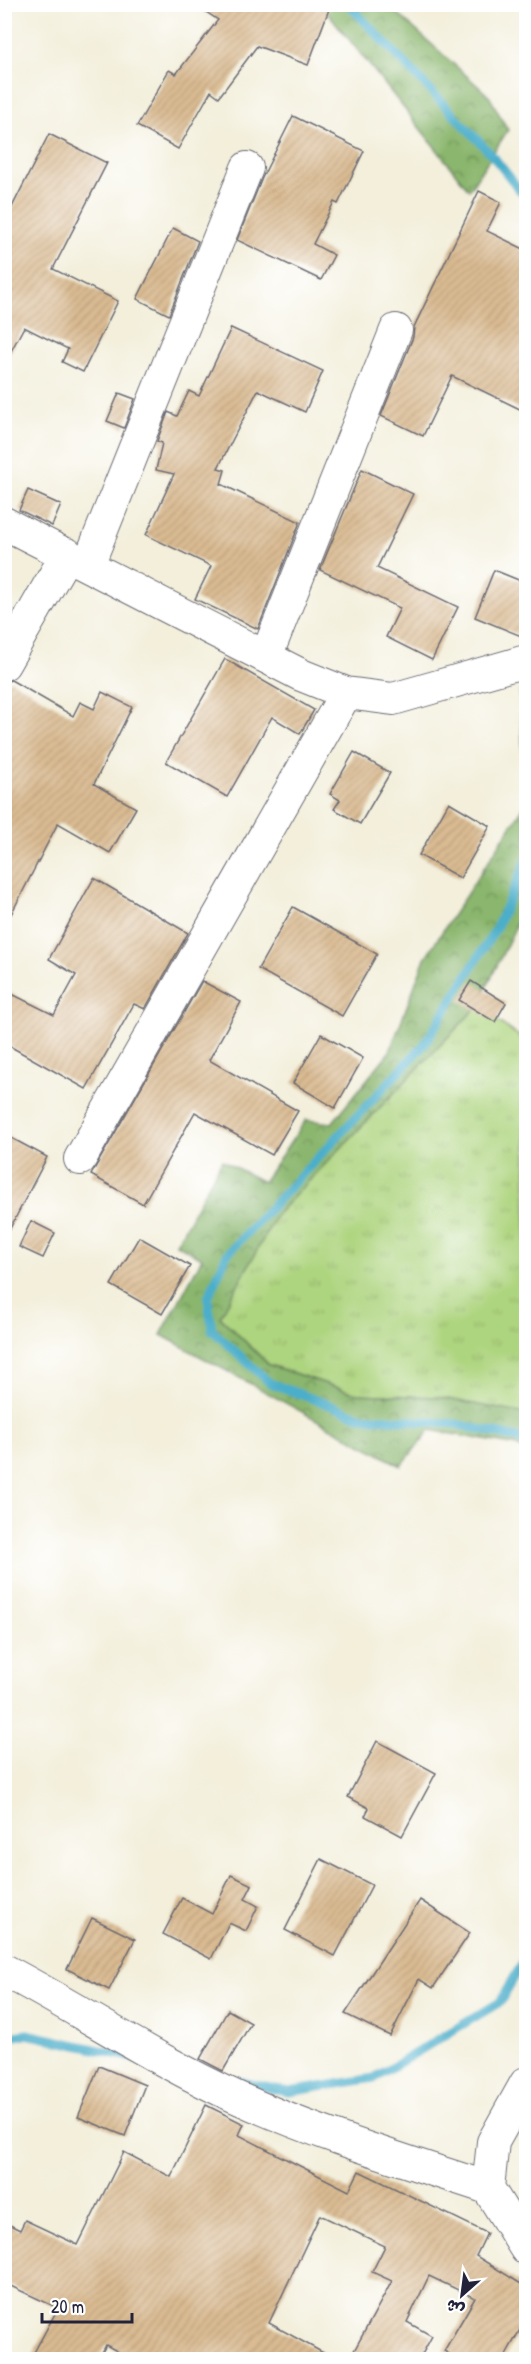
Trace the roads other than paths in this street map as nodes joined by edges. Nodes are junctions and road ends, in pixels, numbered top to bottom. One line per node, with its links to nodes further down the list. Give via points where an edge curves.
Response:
1 (247, 168): 4 (street)
2 (396, 330): 5 (street)
3 (4, 523): 4 (street)
4 (78, 559): 5 (street); 7 (street)
5 (266, 657): 8 (street)
6 (521, 662): 8 (street, via 393,699)
7 (4, 664)
8 (346, 693): 9 (street)
9 (80, 1159)
10 (11, 1979): 12 (street, via 236,2097 347,2142)
11 (526, 2083): 12 (street, via 493,2142)
12 (488, 2188): 13 (street)
13 (526, 2249)

